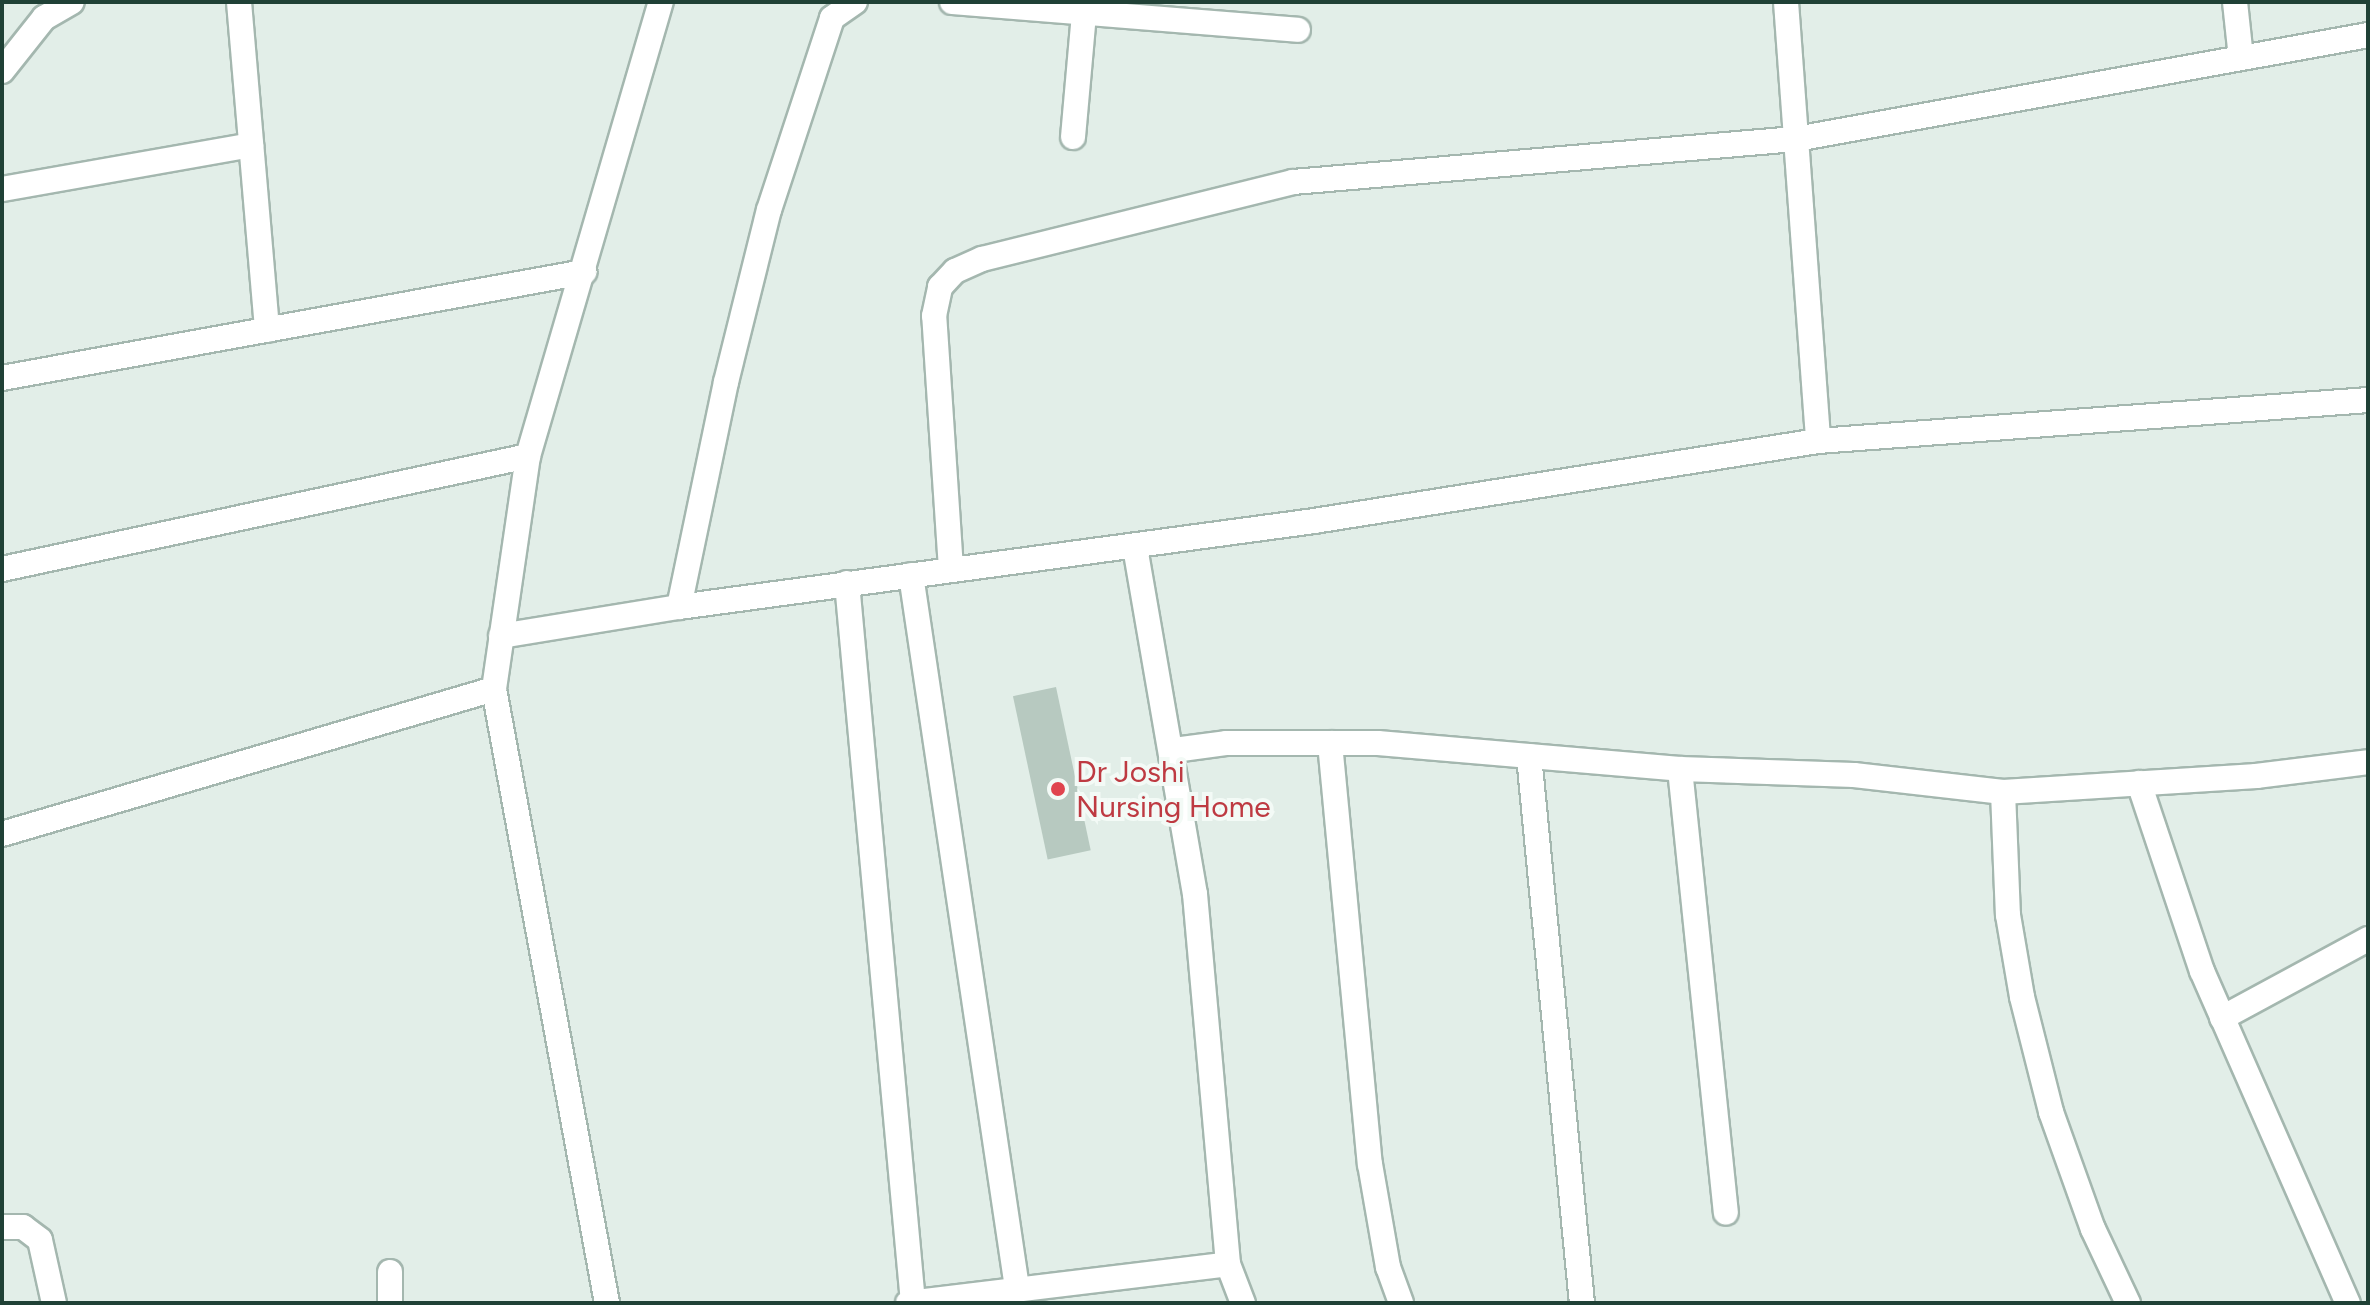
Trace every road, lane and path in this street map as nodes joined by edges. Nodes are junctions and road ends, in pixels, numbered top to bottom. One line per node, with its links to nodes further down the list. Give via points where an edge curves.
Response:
1 (72, 2): 13 (street, via 44,18)
2 (239, 2): 16 (street)
3 (661, 2): 18 (street)
4 (855, 2): 9 (street)
5 (952, 2): 8 (street)
6 (1786, 2): 15 (street)
7 (2235, 2): 12 (street)
8 (1084, 8): 10 (street); 14 (street)
9 (828, 10): 29 (street, via 769,210 726,382)
10 (1298, 30)
11 (2368, 35): 12 (street)
12 (2241, 58): 15 (street)
13 (2, 71)
14 (1073, 137)
15 (1796, 139): 22 (street); 26 (street, via 1293,182 982,259 955,271 940,287 934,316)
16 (251, 145): 17 (street); 19 (street)
17 (2, 189)
18 (584, 272): 19 (street); 23 (street)
19 (267, 330): 20 (street)
20 (2, 378)
21 (2368, 400): 22 (street)
22 (1818, 441): 24 (street)
23 (528, 456): 25 (street); 30 (street)
24 (1135, 547): 26 (street); 33 (street)
25 (2, 569)
26 (951, 569): 27 (street)
27 (911, 575): 28 (street); 46 (street)
28 (847, 583): 29 (street); 52 (street)
29 (679, 607): 30 (street)
30 (501, 636): 31 (street)
31 (494, 689): 39 (street); 51 (street)
32 (1330, 743): 33 (street, via 1226,743); 34 (street); 53 (street, via 1370,1164 1388,1267)
33 (1174, 750): 44 (street, via 1195,894)
34 (1529, 756): 36 (street); 54 (street)
35 (2368, 762): 37 (street)
36 (1680, 769): 38 (street, via 1854,775); 42 (street)
37 (2139, 783): 38 (street); 41 (street)
38 (2003, 792): 55 (street, via 2008,915 2022,997 2051,1112 2093,1229)
39 (2, 834)
40 (2368, 939): 41 (street)
41 (2222, 1018): 56 (street)
42 (1726, 1213)
43 (2, 1227): 49 (street, via 23,1227 40,1240)
44 (1228, 1264): 46 (street); 48 (street)
45 (390, 1272): 50 (street)
46 (1017, 1288): 47 (street)
47 (986, 1297): 52 (street)
48 (1236, 1300)
49 (54, 1303)
50 (390, 1303)
51 (607, 1303)
52 (912, 1303)
53 (1401, 1303)
54 (1582, 1303)
55 (2128, 1303)
56 (2348, 1303)

